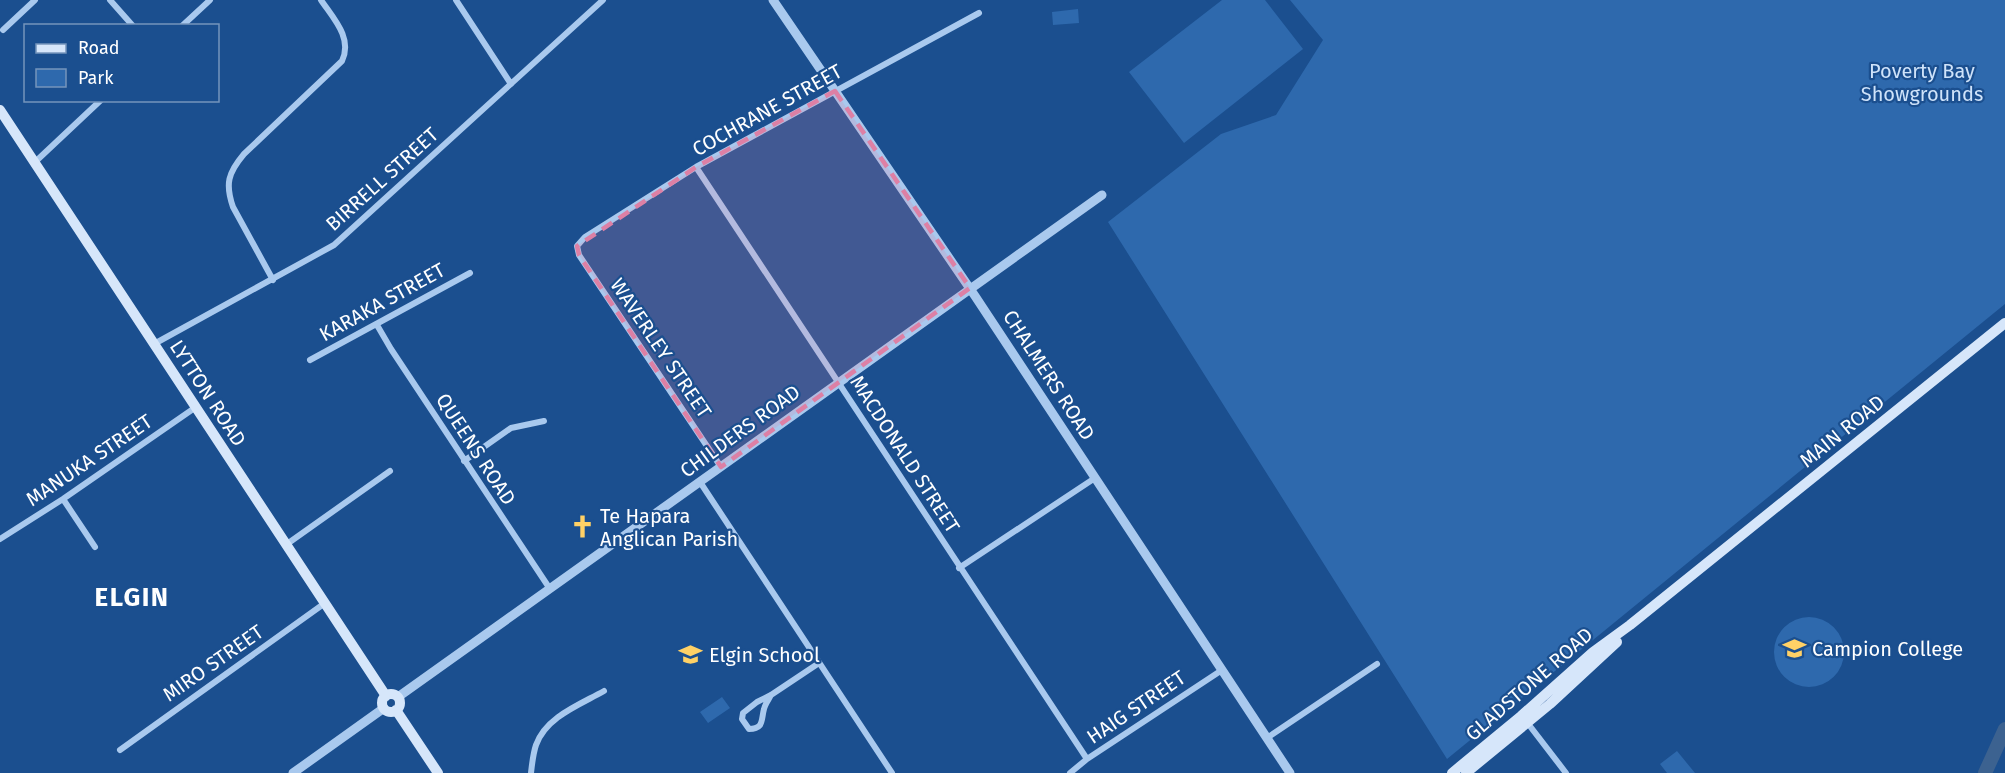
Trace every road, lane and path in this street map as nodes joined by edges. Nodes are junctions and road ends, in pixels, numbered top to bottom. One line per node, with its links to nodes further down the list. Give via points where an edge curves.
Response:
1 (35, 0): 11 (street)
2 (110, 0): 9 (street)
3 (210, 0): 10 (street)
4 (321, 0): 21 (street, via 346,39 345,55 338,67 235,164 228,185 233,207)
5 (456, 0): 12 (street)
6 (773, 0): 13 (street, CHALMERS ROAD)
7 (601, 1): 12 (street, BIRRELL STREET)
8 (979, 13): 13 (street, COCHRANE STREET)
9 (132, 24)
10 (184, 24)
11 (3, 30)
12 (511, 84): 21 (street, BIRRELL STREET, via 334,245)
13 (835, 91): 17 (street, COCHRANE STREET); 22 (street, CHALMERS ROAD)
14 (99, 102): 16 (street)
15 (1, 114): 16 (main road, LYTTON ROAD)
16 (34, 163): 25 (main road, LYTTON ROAD)
17 (696, 167): 19 (street, COCHRANE STREET, via 585,237); 27 (street, MACDONALD STREET)
18 (1102, 195): 22 (street, CHILDERS ROAD)
19 (577, 246): 31 (street, WAVERLEY STREET, via 579,255)
20 (470, 273): 24 (street, KARAKA STREET)
21 (273, 280): 25 (street, BIRRELL STREET)
22 (970, 288): 27 (street, CHILDERS ROAD); 33 (street, CHALMERS ROAD)
23 (2005, 323): 39 (main road, MAIN ROAD)
24 (377, 325): 26 (street, KARAKA STREET); 30 (street, QUEENS ROAD)
25 (154, 344): 28 (main road, LYTTON ROAD)
26 (310, 360)
27 (838, 383): 31 (street, CHILDERS ROAD); 40 (street, MACDONALD STREET)
28 (196, 408): 35 (street, MANUKA STREET); 37 (main road, LYTTON ROAD)
29 (544, 421): 30 (street, via 511,428)
30 (464, 461): 41 (street, QUEENS ROAD)
31 (721, 467): 34 (street, CHILDERS ROAD)
32 (390, 471): 37 (street)
33 (1095, 478): 40 (street); 45 (street, CHALMERS ROAD)
34 (700, 482): 41 (street, CHILDERS ROAD); 43 (street)
35 (63, 499): 36 (street, MANUKA STREET); 38 (street)
36 (0, 539)
37 (287, 544): 42 (main road, LYTTON ROAD)
38 (95, 547)
39 (1702, 567): 52 (main road, GLADSTONE ROAD, via 1630,625 1550,704)
40 (959, 568): 55 (street, MACDONALD STREET)
41 (550, 589): 49 (street, CHILDERS ROAD)
42 (325, 603): 48 (main road, LYTTON ROAD); 54 (street, MIRO STREET)
43 (819, 663): 47 (street); 59 (street)
44 (1377, 664): 53 (street)
45 (1222, 670): 53 (street, CHALMERS ROAD); 55 (street, HAIG STREET)
46 (604, 691): 58 (street, via 547,727 536,744)
47 (771, 695): 47 (street, via 760,726 749,729 742,719 743,713)
48 (386, 696): 49 (main road); 50 (main road)
49 (399, 697): 51 (main road, via 401,702)
50 (384, 708): 51 (main road); 56 (street)
51 (396, 710): 57 (main road)
52 (1524, 720): 62 (main road, GLADSTONE ROAD); 63 (main road, GLADSTONE ROAD); 64 (street)
53 (1267, 738): 61 (street, CHALMERS ROAD)
54 (120, 750)
55 (1087, 759): 60 (street, HAIG STREET)
56 (293, 773)
57 (438, 773)
58 (531, 773)
59 (892, 773)
60 (1070, 773)
61 (1290, 773)
62 (1452, 773)
63 (1466, 773)
64 (1566, 773)

